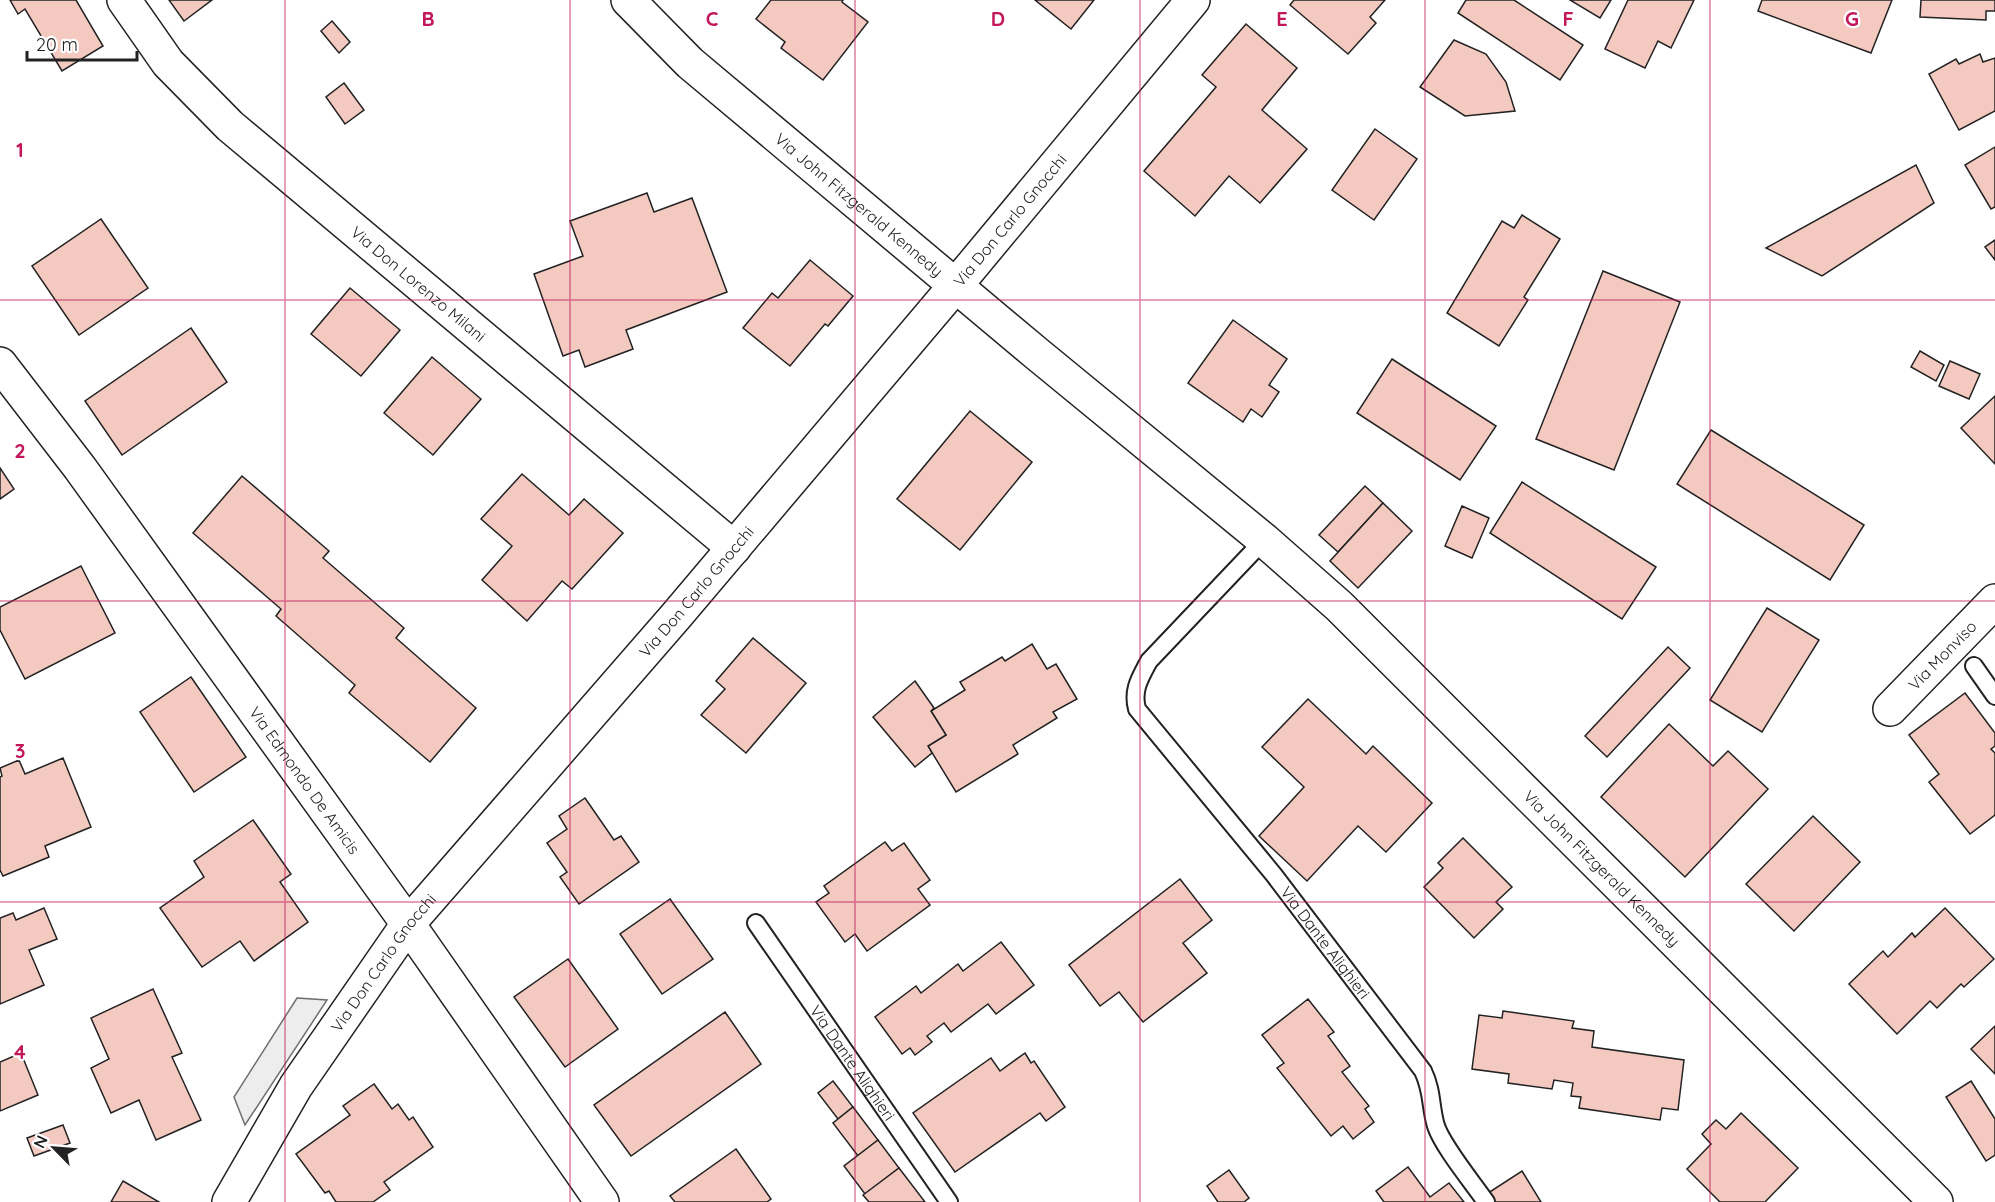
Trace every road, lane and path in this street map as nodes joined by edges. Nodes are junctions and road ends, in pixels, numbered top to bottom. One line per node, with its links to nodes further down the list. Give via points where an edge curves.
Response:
1 (124, 0): 7 (street, Via Don Lorenzo Milani, via 168,63 230,126)
2 (628, 0): 4 (street, Via John Fitzgerald Kennedy, via 690,63)
3 (1193, 0): 4 (street, Via Don Carlo Gnocchi)
4 (956, 285): 6 (street, Via John Fitzgerald Kennedy); 7 (street, Via Don Carlo Gnocchi)
5 (0, 364): 13 (street, Via Edmondo De Amicis, via 87,478)
6 (1264, 540): 17 (lane, Via Dante Alighieri, via 1149,661 1137,684 1137,709 1274,875 1423,1071 1430,1085 1436,1125); 18 (street, Via John Fitzgerald Kennedy, via 1339,606)
7 (734, 548): 13 (street, Via Don Carlo Gnocchi)
8 (1995, 601): 11 (street, Via Monviso)
9 (1974, 666): 10 (lane)
10 (1995, 696)
11 (1890, 709)
12 (756, 923): 16 (lane, Via Dante Alighieri)
13 (408, 924): 14 (street, Via Don Carlo Gnocchi, via 296,1086); 15 (street, Via Edmondo De Amicis)
14 (229, 1202)
15 (602, 1202)
16 (950, 1202)
17 (1486, 1202)
18 (1936, 1202)

